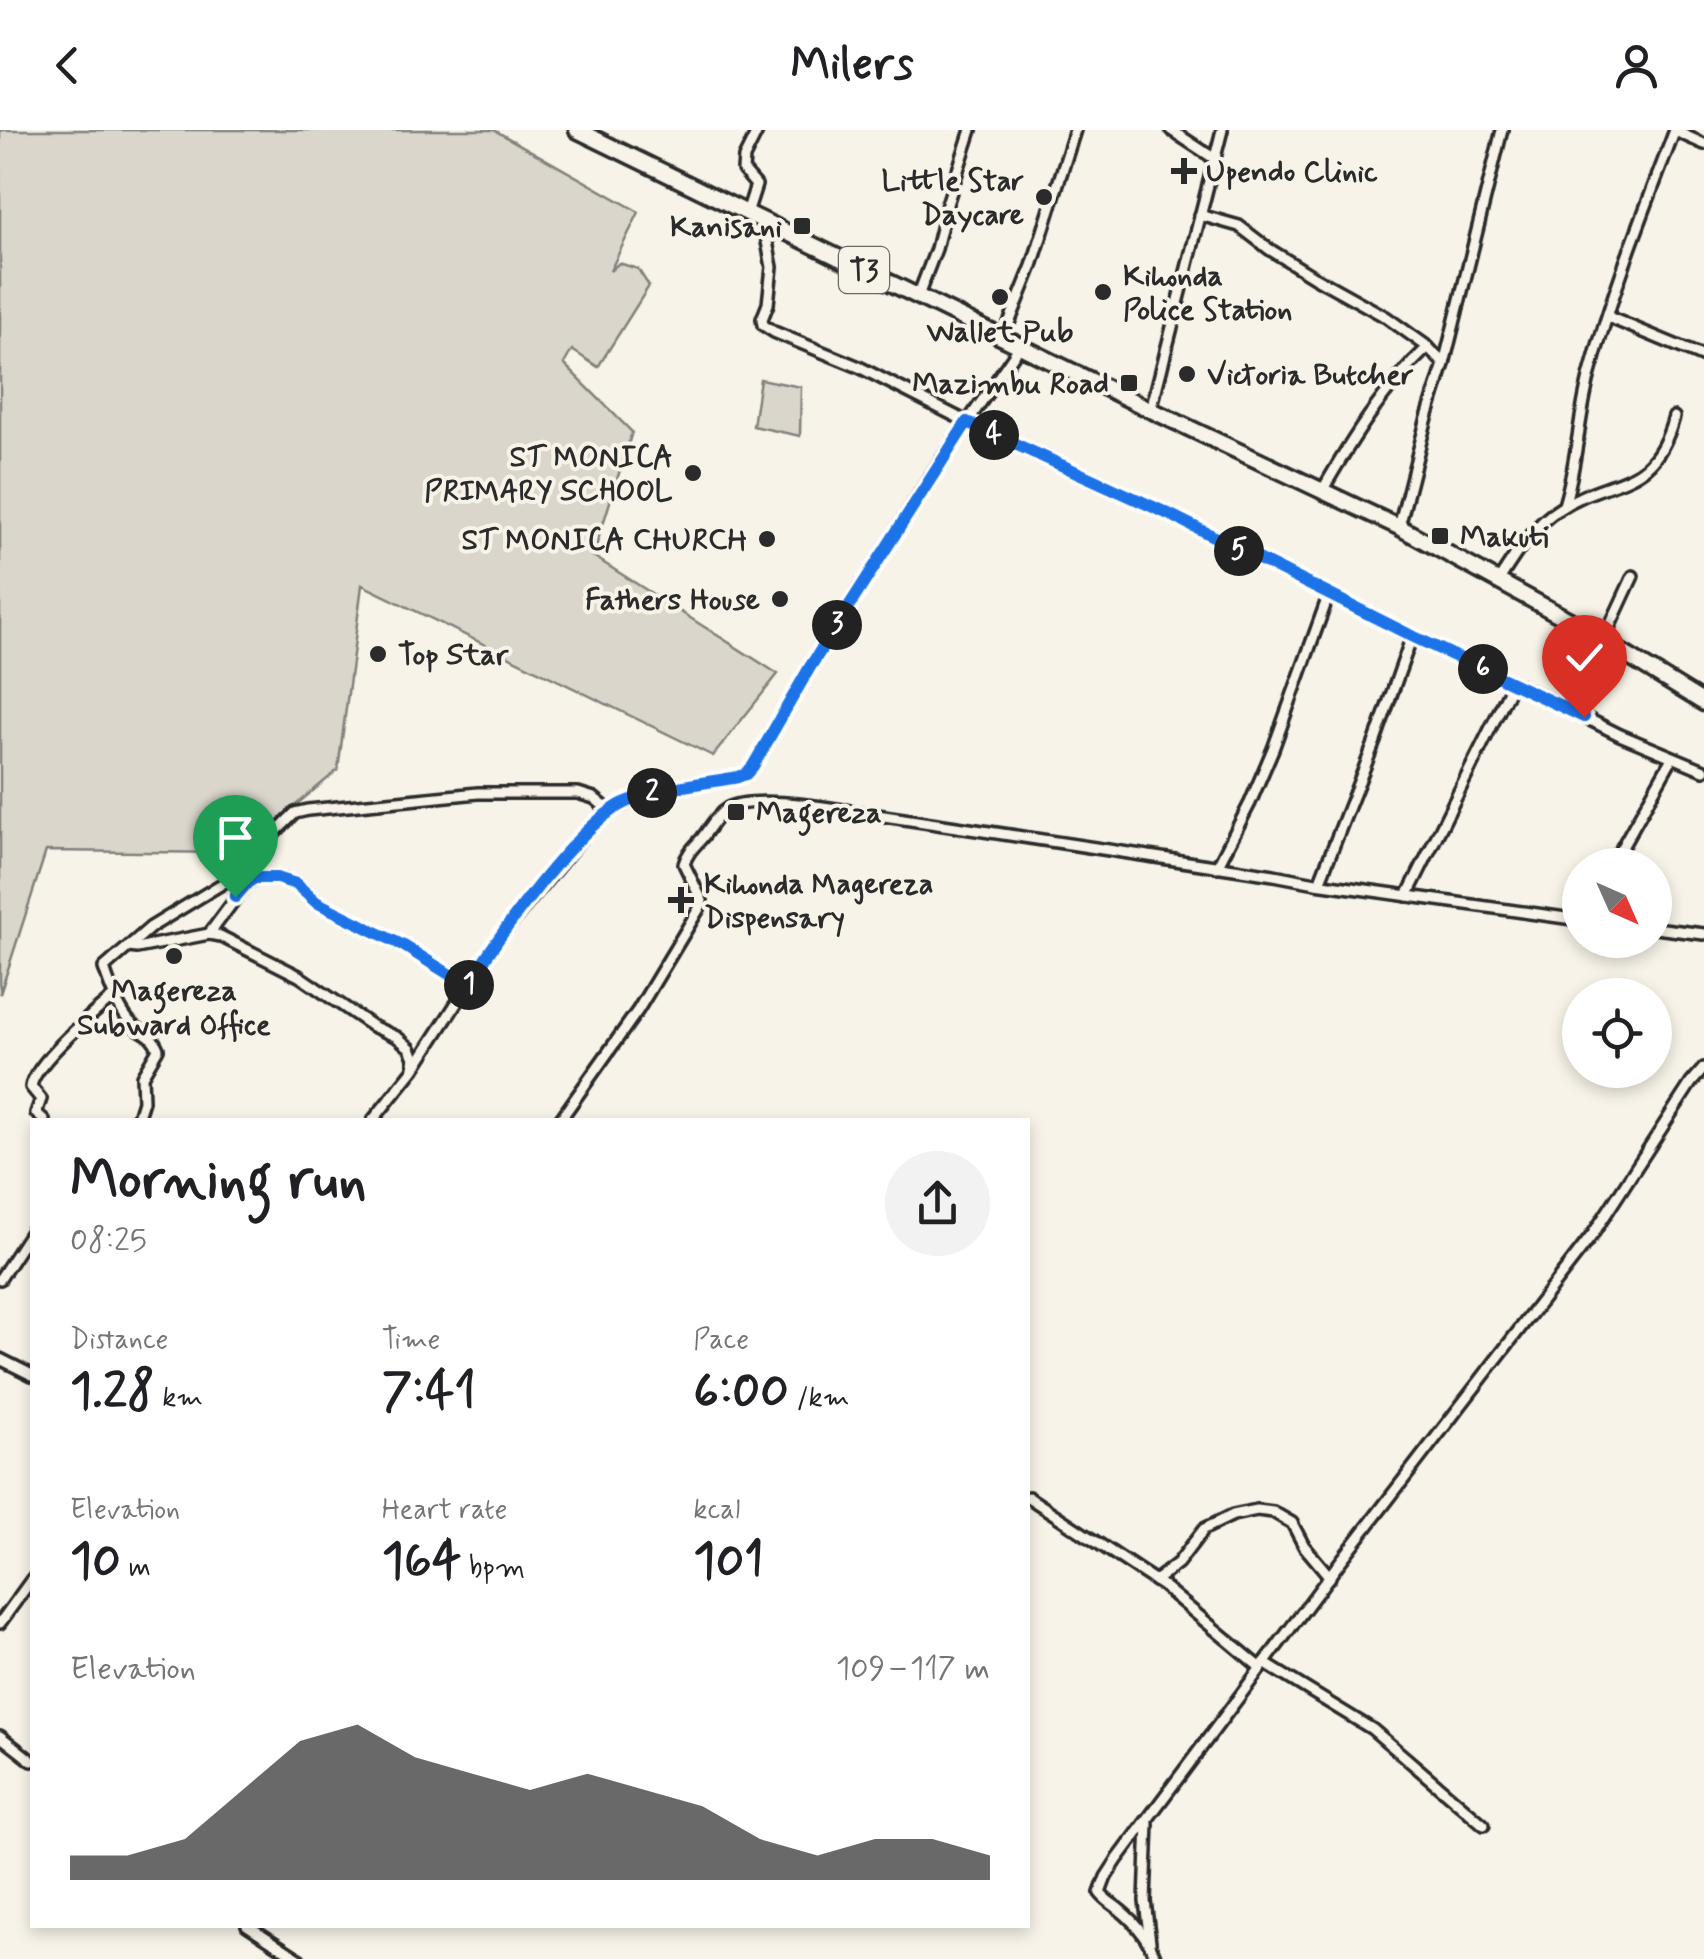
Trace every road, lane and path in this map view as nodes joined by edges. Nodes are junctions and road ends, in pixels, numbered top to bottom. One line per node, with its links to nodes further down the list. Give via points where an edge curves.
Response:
1 (578, 130): 11 (highway, T3)
2 (758, 130): 11 (street, via 744,158 743,170 756,185)
3 (971, 130): 14 (street)
4 (1076, 130): 16 (street)
5 (1171, 130): 10 (street)
6 (1222, 130): 10 (street)
7 (1502, 130): 20 (street)
8 (1675, 130): 9 (street); 15 (street)
9 (1704, 144)
10 (1214, 159): 12 (street)
11 (747, 212): 13 (highway, T3)
12 (1200, 215): 18 (street, via 1239,226); 21 (street)
13 (763, 220): 14 (highway, T3); 23 (street, via 772,267 763,325)
14 (918, 296): 16 (highway, T3)
15 (1608, 317): 19 (street); 25 (street, via 1590,371)
16 (1003, 338): 17 (highway, T3)
17 (1020, 346): 21 (highway, T3); 23 (street)
18 (1428, 347): 20 (street); 24 (street, via 1372,411)
19 (1704, 357)
20 (1444, 364): 26 (street)
21 (1151, 410): 24 (highway, T3)
22 (1674, 417): 25 (street, via 1653,462)
23 (967, 422): 29 (street); 36 (street, via 746,774 664,790)
24 (1322, 490): 26 (highway, T3)
25 (1564, 506): 28 (street, via 1539,524)
26 (1399, 527): 28 (highway, T3)
27 (1633, 576): 31 (street)
28 (1498, 580): 31 (highway, T3)
29 (1329, 594): 30 (street); 38 (street, via 1274,749)
30 (1412, 636): 32 (street); 39 (street)
31 (1606, 641): 33 (highway, T3)
32 (1513, 683): 34 (street); 40 (street)
33 (1704, 703)
34 (1672, 758): 35 (street); 37 (street)
35 (1704, 770)
36 (610, 811): 45 (street, via 578,793 478,792 299,811 225,882); 46 (street, via 531,897)
37 (1622, 848)
38 (1217, 867): 39 (street); 53 (street, via 822,808 755,802 729,808 684,861 700,907)
39 (1319, 883): 40 (street)
40 (1407, 896): 41 (street)
41 (1562, 918)
42 (1672, 930): 44 (street)
43 (209, 934): 45 (street); 46 (street, via 250,881 277,878); 49 (street, via 299,976 398,1037 410,1048)
44 (1704, 934)
45 (129, 947): 47 (street, via 104,970)
46 (468, 986): 49 (street)
47 (116, 995): 50 (street, via 33,1077); 51 (street, via 129,1020 153,1036 158,1049 142,1076)
48 (1704, 1068): 59 (street, via 1593,1234)
49 (414, 1069): 52 (street)
50 (42, 1118)
51 (138, 1118)
52 (375, 1118)
53 (561, 1118)
54 (30, 1233): 55 (street)
55 (0, 1279)
56 (0, 1359): 57 (street)
57 (30, 1373)
58 (1030, 1498): 60 (street)
59 (1330, 1577): 60 (street, via 1292,1523 1257,1510 1204,1529); 63 (street)
60 (1155, 1581): 63 (street)
61 (30, 1582): 62 (street)
62 (0, 1623)
63 (1263, 1665): 66 (street); 67 (street, via 1372,1729)
64 (0, 1736): 65 (street)
65 (30, 1759)
66 (1148, 1820): 69 (street); 69 (street, via 1100,1893)
67 (1484, 1824)
68 (251, 1928): 70 (street)
69 (1150, 1943): 71 (street)
70 (299, 1959)
71 (1156, 1959)

